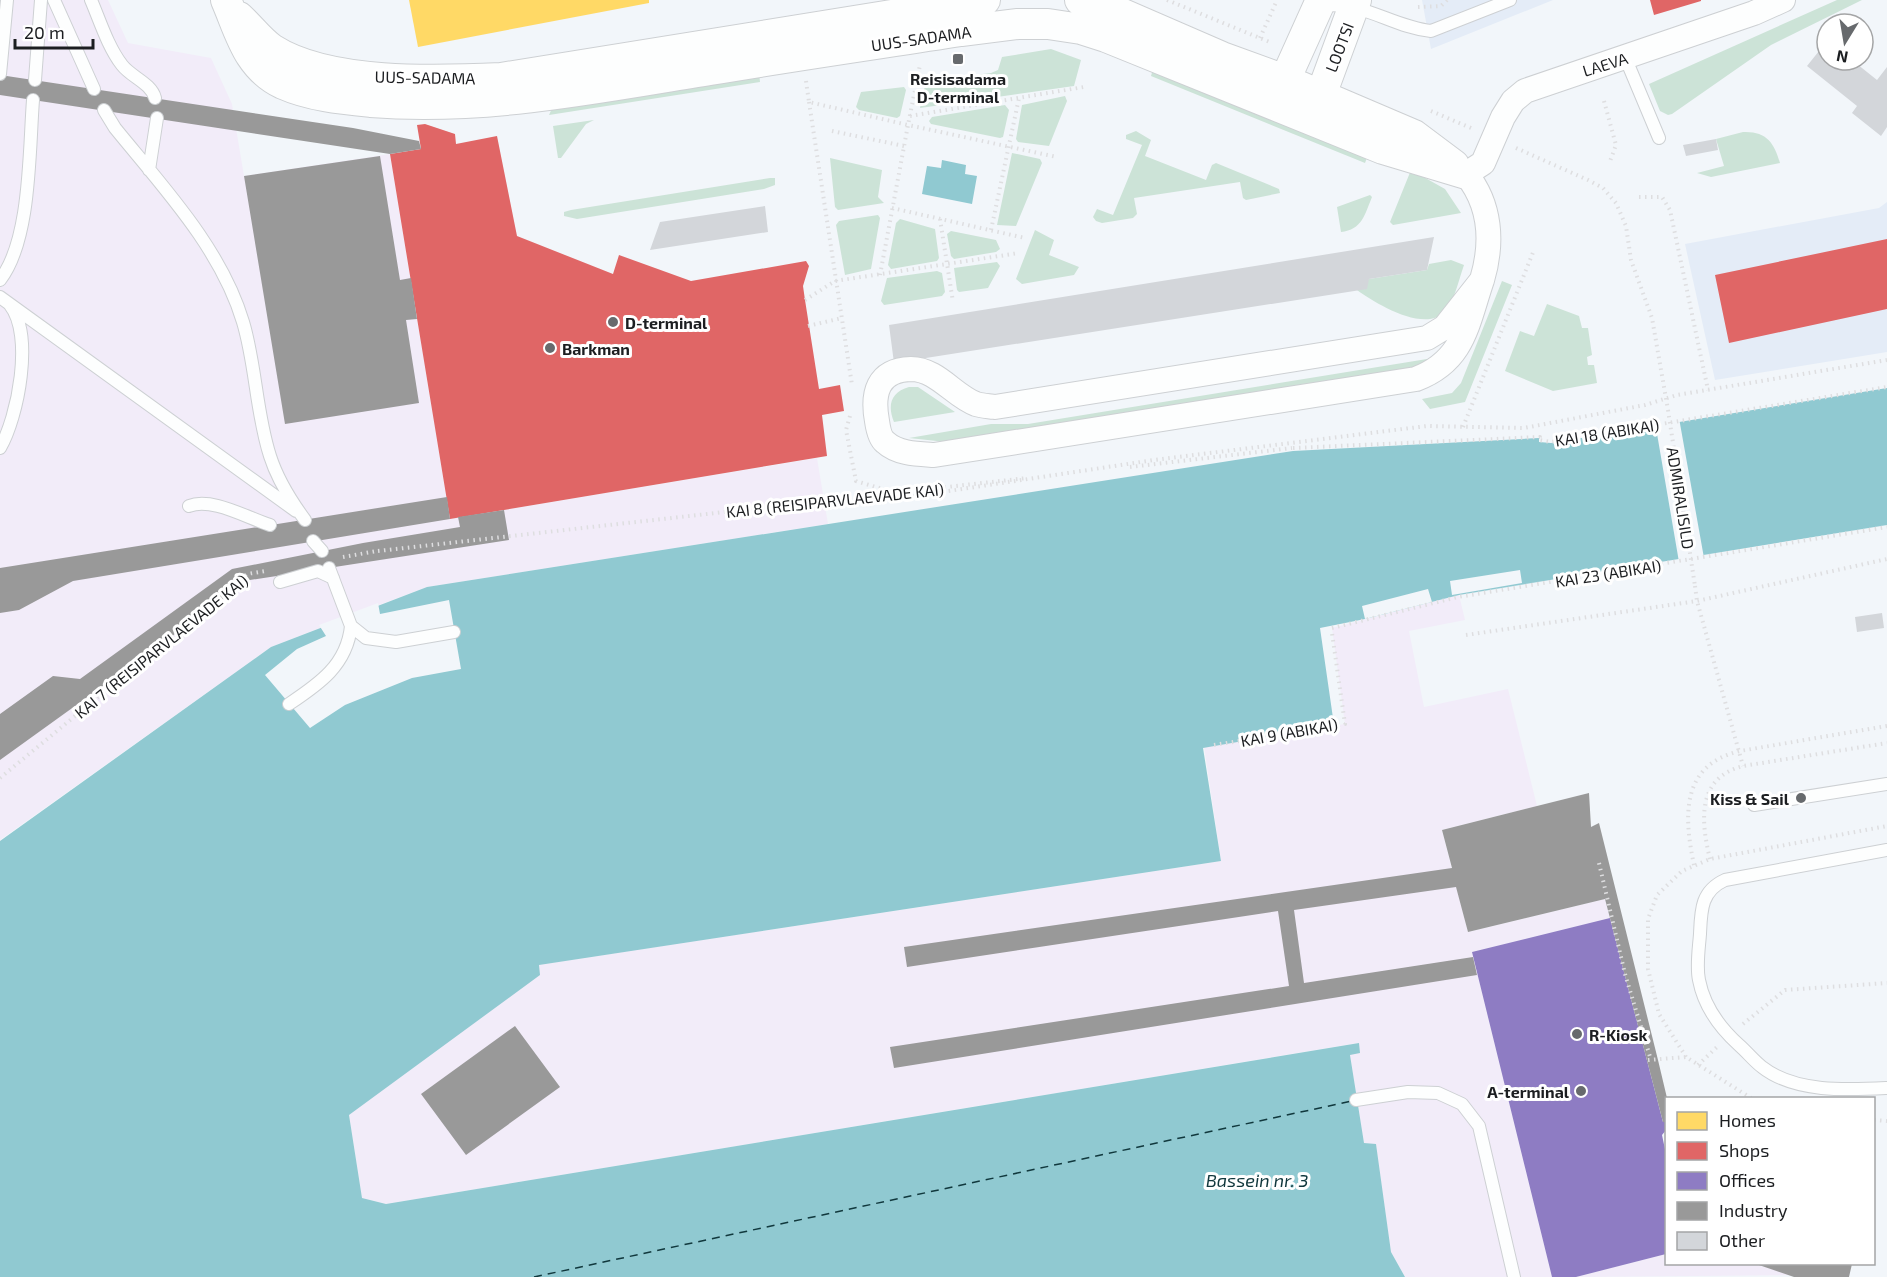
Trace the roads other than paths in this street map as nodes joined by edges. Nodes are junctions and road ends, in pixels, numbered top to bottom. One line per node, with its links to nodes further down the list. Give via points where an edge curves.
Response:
1 (41, 0): 17 (lane)
2 (54, 0): 19 (lane)
3 (91, 0): 21 (lane, via 117,58)
4 (985, 0): 15 (street, UUS-SADAMA)
5 (1080, 0): 13 (street, via 1116,11)
6 (1510, 0): 10 (lane, via 1431,31 1418,30)
7 (1784, 0): 14 (street, LAEVA)
8 (7, 1): 16 (lane)
9 (227, 3): 15 (street, UUS-SADAMA, via 271,48 293,60 378,78 501,78); 22 (street, UUS-SADAMA, via 249,56 263,71 282,84 312,94 357,101 437,105)
10 (1355, 3): 11 (lane); 20 (street, LOOTSI)
11 (1319, 4): 18 (street, LOOTSI)
12 (1145, 53): 13 (lane, via 1166,46 1209,58); 22 (street, UUS-SADAMA, via 1081,29 1018,24); 25 (street, UUS-SADAMA)
13 (1222, 57): 18 (street)
14 (1625, 57): 27 (lane); 29 (street, LAEVA, via 1525,91 1503,117 1483,163)
15 (570, 66): 22 (street, UUS-SADAMA, via 550,80)
16 (0, 74)
17 (35, 80)
18 (1285, 80): 20 (street); 25 (street)
19 (94, 89)
20 (1321, 94): 25 (street); 29 (street, via 1414,135)
21 (155, 98)
22 (537, 98)
23 (33, 100): 30 (lane, via 21,230 11,263)
24 (104, 110): 28 (lane)
25 (1293, 112): 29 (street, UUS-SADAMA, via 1406,158)
26 (157, 118): 28 (lane)
27 (1659, 138)
28 (149, 170): 32 (lane, via 203,243 238,308 270,454 304,518)
29 (1466, 174): 31 (street, via 1486,208 1486,265)
30 (0, 280)
31 (1482, 280): 31 (street, via 1445,327 1427,339 995,407 976,404 938,378 910,369 889,376 877,388 874,404 878,427 883,441 892,447 934,455 1416,379 1435,372 1450,360 1462,342)
32 (4, 299): 33 (lane, via 18,320 22,354 13,412)
33 (0, 448)
34 (189, 506): 35 (lane, via 211,505)
35 (270, 525)
36 (280, 582): 37 (lane, via 318,571 333,573)
37 (351, 626): 38 (lane, via 366,638 386,642); 39 (lane, via 350,638 335,669)
38 (454, 632)
39 (290, 704)
40 (1887, 784): 41 (lane)
41 (1754, 805)
42 (1887, 850): 43 (lane); 44 (lane, via 1714,885 1703,899 1698,977 1704,1003 1729,1036 1763,1068 1793,1083 1833,1089)
43 (1807, 864)
44 (1887, 1088)
45 (1356, 1100): 46 (lane, via 1408,1092 1437,1094 1462,1104 1479,1126)
46 (1514, 1277)

